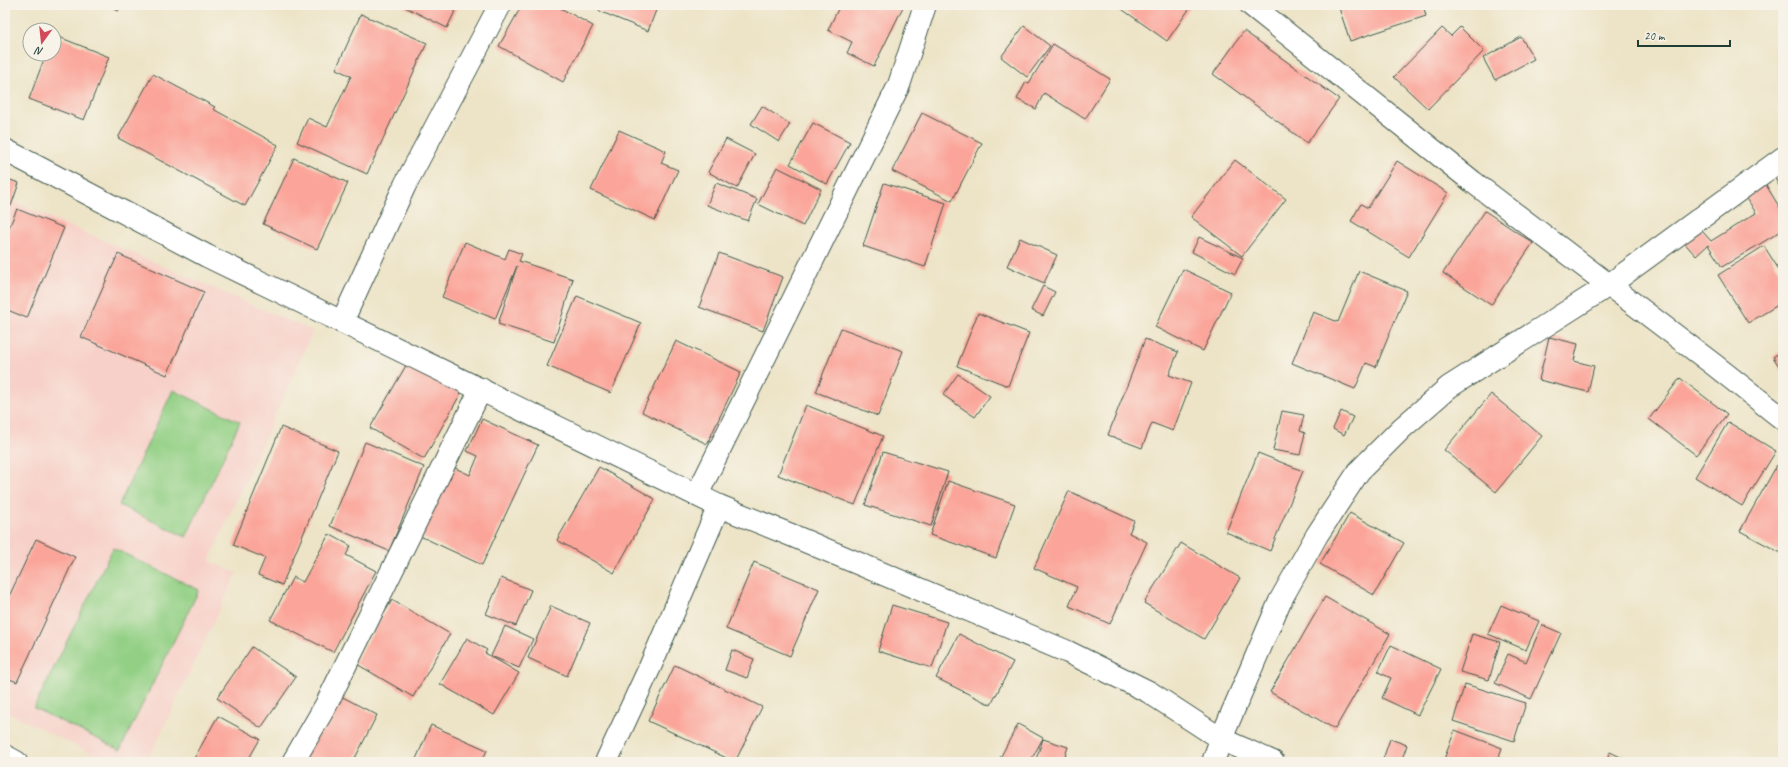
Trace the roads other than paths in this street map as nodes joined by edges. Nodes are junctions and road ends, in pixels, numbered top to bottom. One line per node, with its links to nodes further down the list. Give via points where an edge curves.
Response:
1 (500, 5): 7 (street, via 405,185)
2 (925, 5): 10 (street, via 899,85)
3 (1251, 5): 6 (street, via 1473,182)
4 (5, 150): 7 (street, via 207,256)
5 (1783, 158): 6 (street)
6 (1609, 285): 9 (street); 12 (street, via 1449,388 1402,428 1359,470 1317,535 1280,601)
7 (342, 322): 8 (street)
8 (481, 389): 10 (street); 15 (street, via 326,705)
9 (1783, 419)
10 (697, 495): 11 (street)
11 (719, 506): 12 (street, via 1068,652 1149,692); 16 (street)
12 (1221, 739): 17 (street); 18 (street)
13 (5, 756): 14 (street)
14 (16, 762)
15 (293, 762)
16 (606, 762)
17 (1213, 762)
18 (1273, 762)

